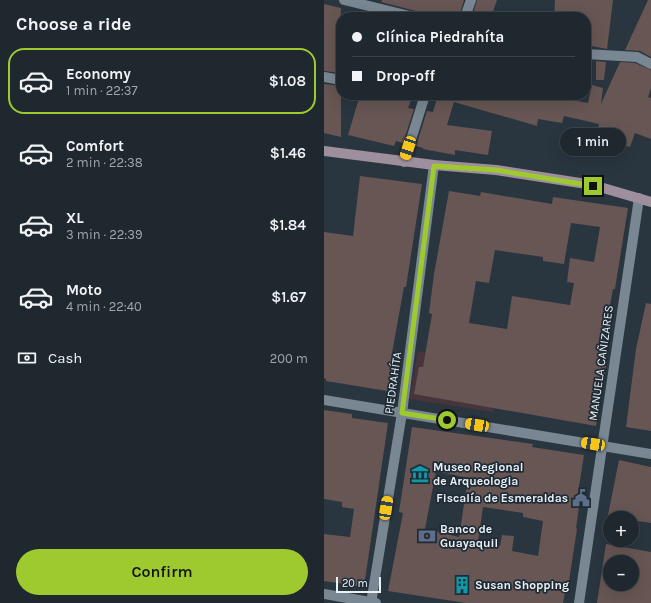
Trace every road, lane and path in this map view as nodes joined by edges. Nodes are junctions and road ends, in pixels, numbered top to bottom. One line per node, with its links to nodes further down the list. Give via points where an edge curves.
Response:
1 (344, 0): 3 (street)
2 (471, 0): 4 (street)
3 (393, 12)
4 (467, 12)
5 (591, 54): 6 (street, via 637,57)
6 (651, 64)
7 (324, 77): 8 (street)
8 (336, 79)
9 (423, 100): 11 (street)
10 (324, 151): 11 (main road)
11 (404, 162): 12 (main road)
12 (434, 166): 13 (main road, via 496,170 593,186); 16 (street, PIEDRAHÍTA)
13 (639, 198): 14 (main road); 17 (street, MANUELA CAÑIZARES)
14 (651, 202)
15 (324, 400): 16 (street)
16 (402, 413): 17 (street); 20 (street, PIEDRAHÍTA)
17 (602, 446): 18 (street); 21 (street, MANUELA CAÑIZARES)
18 (651, 454)
19 (324, 594): 20 (street)
20 (372, 603)
21 (579, 603)

